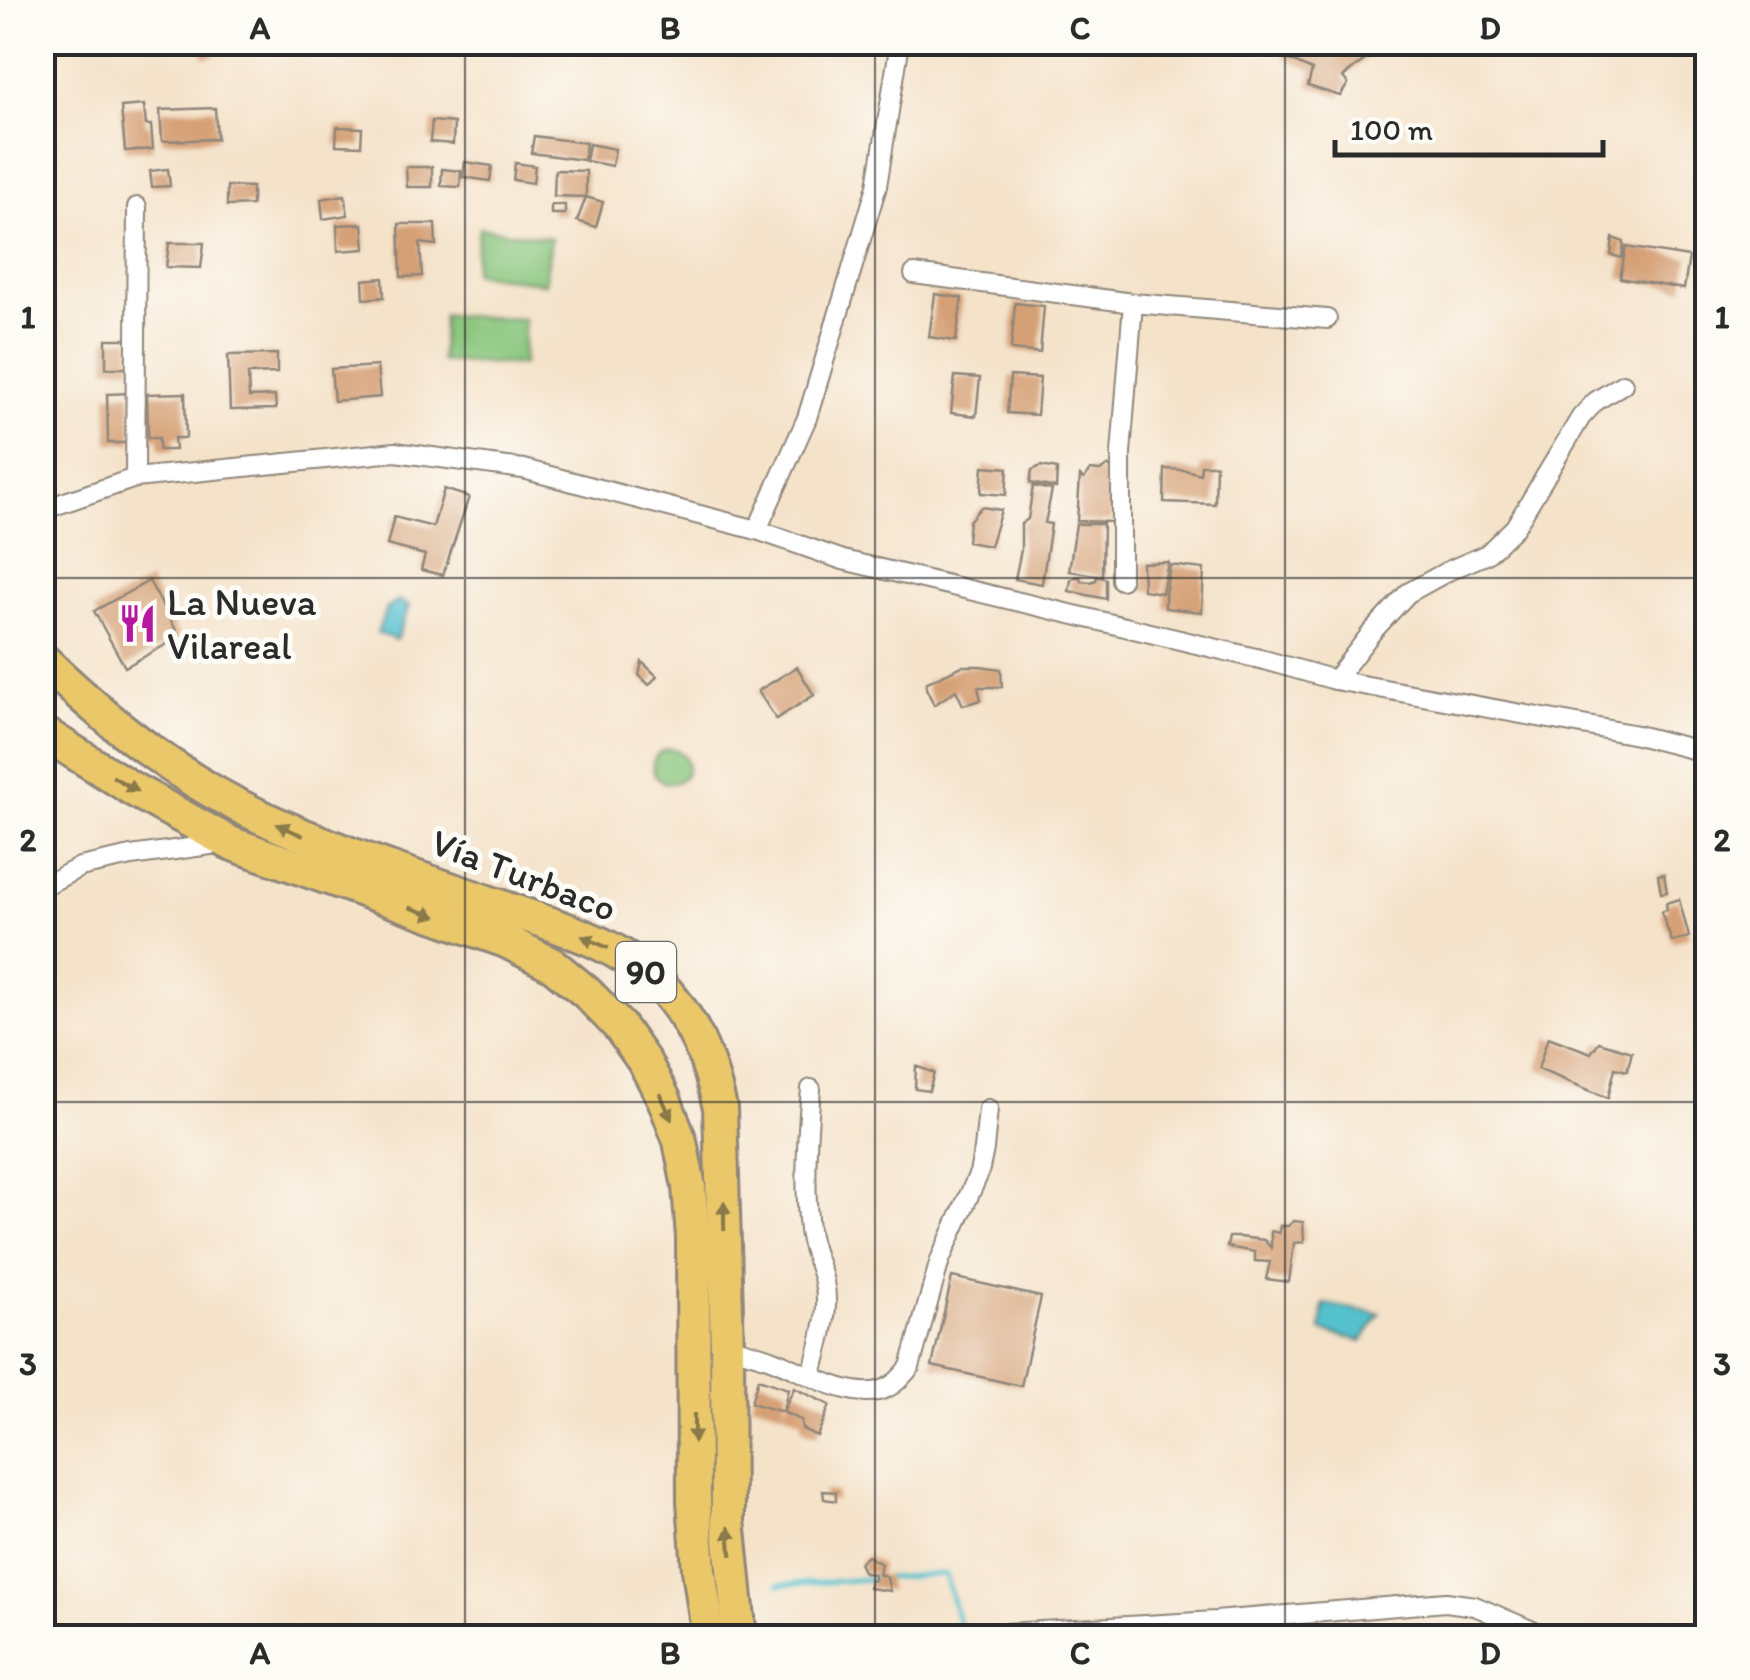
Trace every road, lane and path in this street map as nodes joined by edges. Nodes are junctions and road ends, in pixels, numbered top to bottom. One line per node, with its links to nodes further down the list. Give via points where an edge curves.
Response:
1 (900, 42): 9 (street, via 877,186 807,418)
2 (137, 207): 7 (street)
3 (914, 274): 4 (street)
4 (1133, 303): 5 (street); 10 (street, via 1121,452)
5 (1326, 320)
6 (1623, 384): 12 (street, via 1581,417 1514,527 1487,554 1408,593)
7 (135, 478): 8 (street); 9 (street, via 395,452 523,469)
8 (42, 510)
9 (756, 530): 12 (street, via 843,560)
10 (1121, 580)
11 (42, 658): 19 (highway, Vía Turbaco / 90, one-way to 11, via 720,1108 698,1038 656,981 606,946 253,814 164,762)
12 (1336, 680): 14 (street)
13 (42, 732): 15 (highway, Vía Turbaco / 90, one-way to 15)
14 (1708, 753)
15 (230, 843): 16 (street, via 80,867); 21 (highway, Vía Turbaco / 90, one-way to 21, via 506,940 588,993 645,1063 680,1140 692,1211 694,1500)
16 (42, 887)
17 (812, 1088): 20 (street, via 806,1194 810,1248 826,1304)
18 (988, 1109): 20 (street, via 979,1174 940,1260 910,1368 883,1390 865,1392)
19 (727, 1346): 20 (street); 22 (highway, Vía Turbaco / 90, one-way to 19, via 728,1520)
20 (812, 1375)
21 (709, 1638)
22 (740, 1638)
23 (984, 1638): 24 (street, via 1446,1602 1475,1606)
24 (1549, 1638)

